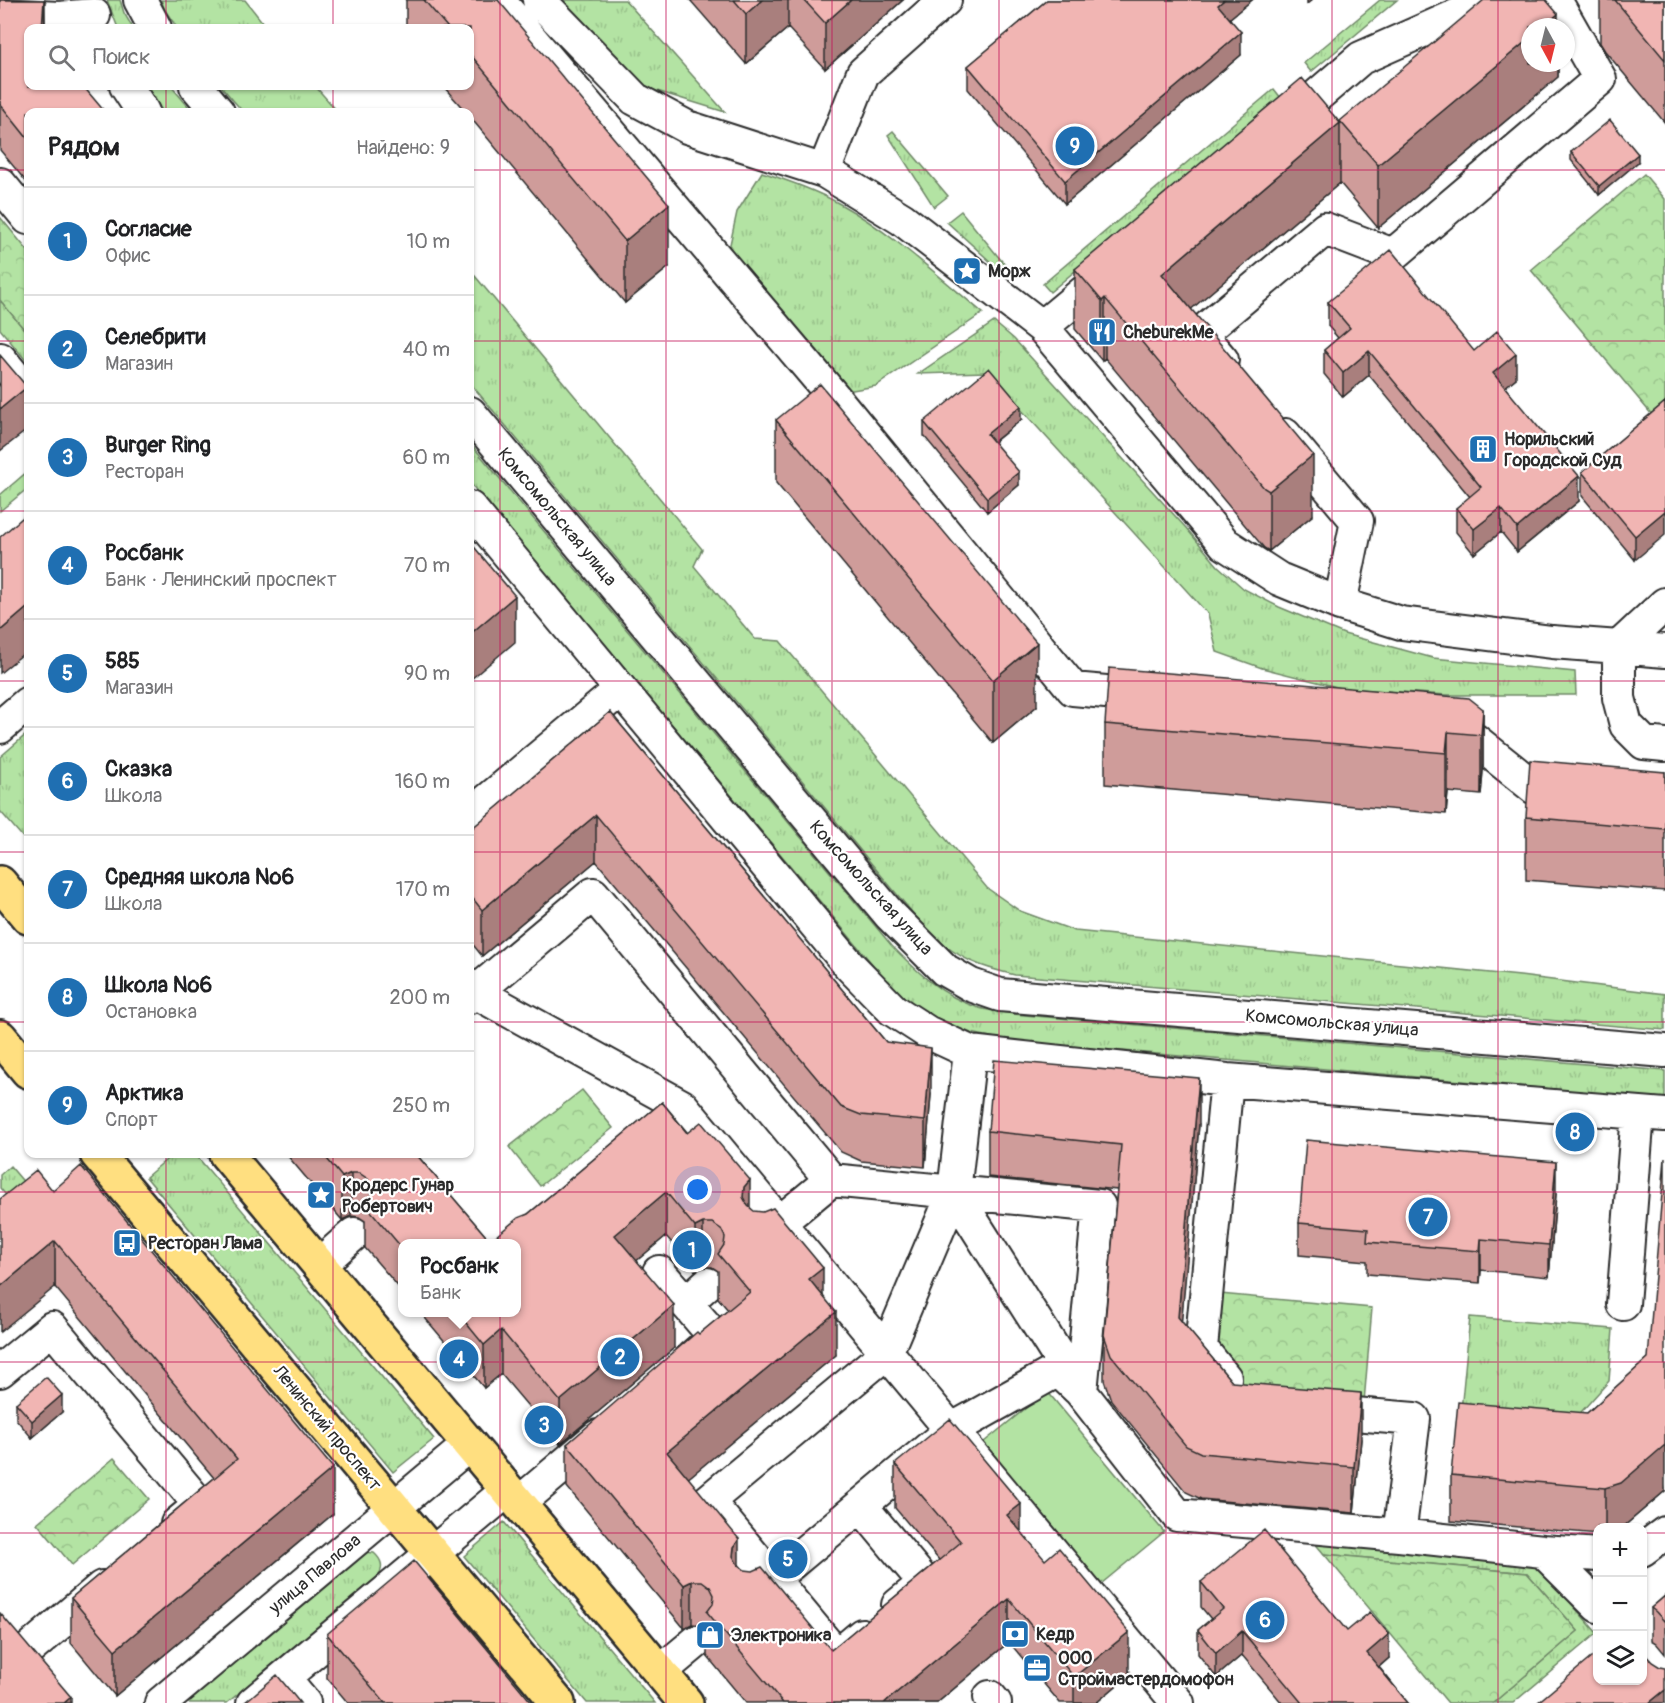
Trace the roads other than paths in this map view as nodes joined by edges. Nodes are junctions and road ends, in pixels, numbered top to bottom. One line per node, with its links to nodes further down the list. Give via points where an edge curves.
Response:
1 (140, 0): 9 (street)
2 (498, 0): 31 (street, via 834,397 1073,689)
3 (539, 0): 15 (street, via 634,99 687,126)
4 (945, 0): 15 (street, via 863,73)
5 (1492, 0): 14 (street, via 1361,58)
6 (1555, 0): 21 (street, via 1600,80 1393,255 1325,229 1200,334)
7 (94, 14): 8 (street, via 59,18)
8 (0, 15)
9 (153, 24)
10 (129, 90): 12 (street)
11 (199, 90): 13 (street)
12 (140, 108)
13 (215, 108)
14 (1261, 143)
15 (824, 171): 19 (street, via 902,219)
16 (0, 184): 17 (street)
17 (24, 213)
18 (1133, 250): 19 (street)
19 (1042, 327): 26 (street, via 1225,544 1279,579)
20 (0, 359): 22 (street)
21 (1237, 379)
22 (24, 388)
23 (1267, 414): 26 (street, via 1358,521)
24 (474, 418): 43 (street, Комсомольская улица, via 890,915 945,970 971,985 1000,995)
25 (474, 513): 30 (street)
26 (1340, 604): 28 (street, via 1401,623)
27 (1665, 604): 28 (street)
28 (1619, 647): 29 (street); 35 (street, via 1619,698 1626,725 1644,743)
29 (1665, 651)
30 (620, 690): 37 (street); 44 (street, via 850,966 893,1010 927,1032)
31 (1179, 698)
32 (24, 706): 34 (street)
33 (1428, 719): 36 (street, via 1451,721 1536,789)
34 (0, 727)
35 (1665, 746)
36 (1595, 794)
37 (474, 812)
38 (0, 883): 39 (main road)
39 (24, 912)
40 (474, 990): 50 (street, via 593,894)
41 (474, 994): 52 (street, via 672,1114)
42 (0, 1037): 45 (main road)
43 (1665, 1051)
44 (970, 1052): 46 (street); 51 (street)
45 (24, 1066)
46 (1227, 1080): 47 (street); 61 (street, via 1201,1348)
47 (1651, 1114): 56 (street)
48 (100, 1158): 68 (main road, Ленинский проспект)
49 (229, 1158): 54 (main road)
50 (831, 1180): 51 (street); 52 (street)
51 (954, 1192): 57 (street); 60 (street); 60 (street, via 1099,1206)
52 (770, 1231): 57 (street)
53 (354, 1234): 54 (street)
54 (319, 1265): 65 (main road)
55 (659, 1272): 59 (street, via 696,1294 715,1337)
56 (1623, 1304)
57 (886, 1353): 64 (street); 77 (street, via 708,1501)
58 (0, 1371): 71 (street, via 52,1328 201,1505)
59 (671, 1374)
60 (1081, 1392): 64 (street, via 1058,1370); 70 (street, via 1177,1515)
61 (1240, 1397)
62 (1292, 1409): 70 (street, via 1414,1419)
63 (619, 1418): 66 (street)
64 (951, 1430): 67 (street); 83 (street)
65 (470, 1444): 66 (main road); 68 (street, улица Павлова)
66 (513, 1496): 74 (street); 81 (main road)
67 (861, 1506): 77 (street); 77 (street, via 925,1583 837,1656)
68 (394, 1508): 74 (main road, Ленинский проспект); 84 (street, улица Павлова)
69 (1665, 1533): 72 (street)
70 (1399, 1535): 73 (street)
71 (155, 1543)
72 (1647, 1546)
73 (1543, 1551): 75 (street); 78 (street)
74 (432, 1553): 82 (street); 87 (main road, Ленинский проспект)
75 (1593, 1555)
76 (128, 1566): 79 (street, via 34,1660)
77 (762, 1588)
78 (1593, 1601)
79 (7, 1627)
80 (696, 1642): 81 (street)
81 (660, 1672): 88 (main road)
82 (283, 1678): 85 (street); 86 (street)
83 (1172, 1701)
84 (161, 1703)
85 (253, 1703)
86 (304, 1703)
87 (558, 1703)
88 (686, 1703)

